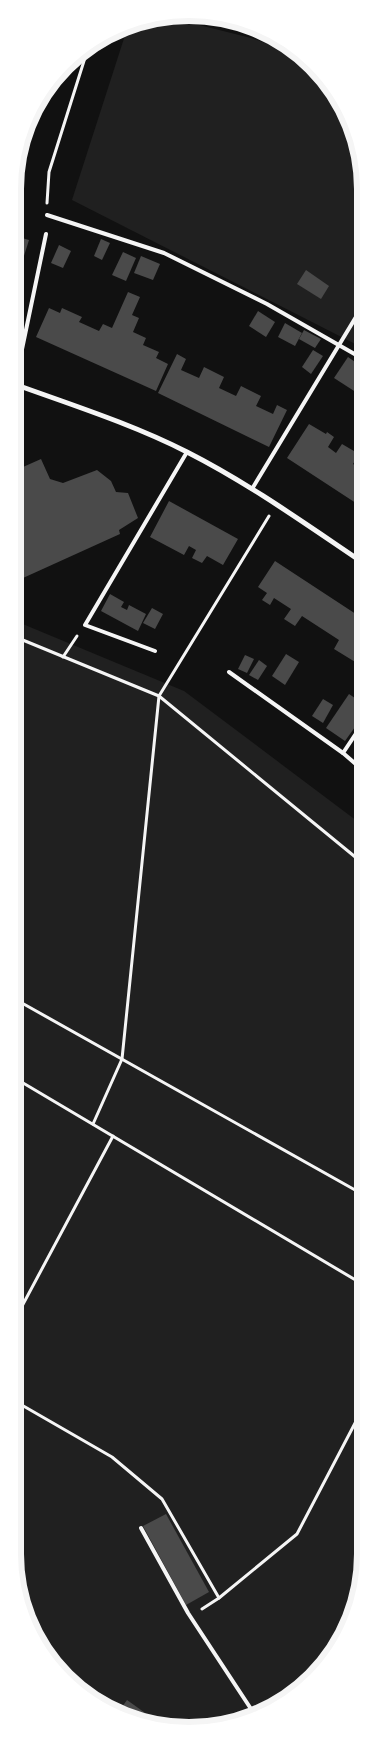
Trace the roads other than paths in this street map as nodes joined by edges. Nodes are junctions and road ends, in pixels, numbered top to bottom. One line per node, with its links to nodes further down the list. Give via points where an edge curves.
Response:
1 (47, 215): 4 (lane, via 164,253 267,304)
2 (46, 234): 5 (lane)
3 (356, 317): 4 (lane)
4 (338, 346): 6 (lane); 9 (lane)
5 (21, 353)
6 (356, 355)
7 (21, 387): 8 (street, via 107,417)
8 (187, 452): 9 (street); 11 (lane, via 85,625)
9 (252, 489): 10 (street)
10 (356, 558)
11 (155, 651)
12 (229, 672): 14 (lane)
13 (356, 733): 14 (lane)
14 (343, 753): 15 (lane)
15 (356, 765)
16 (141, 1528): 17 (lane, via 191,1617)
17 (252, 1709)

